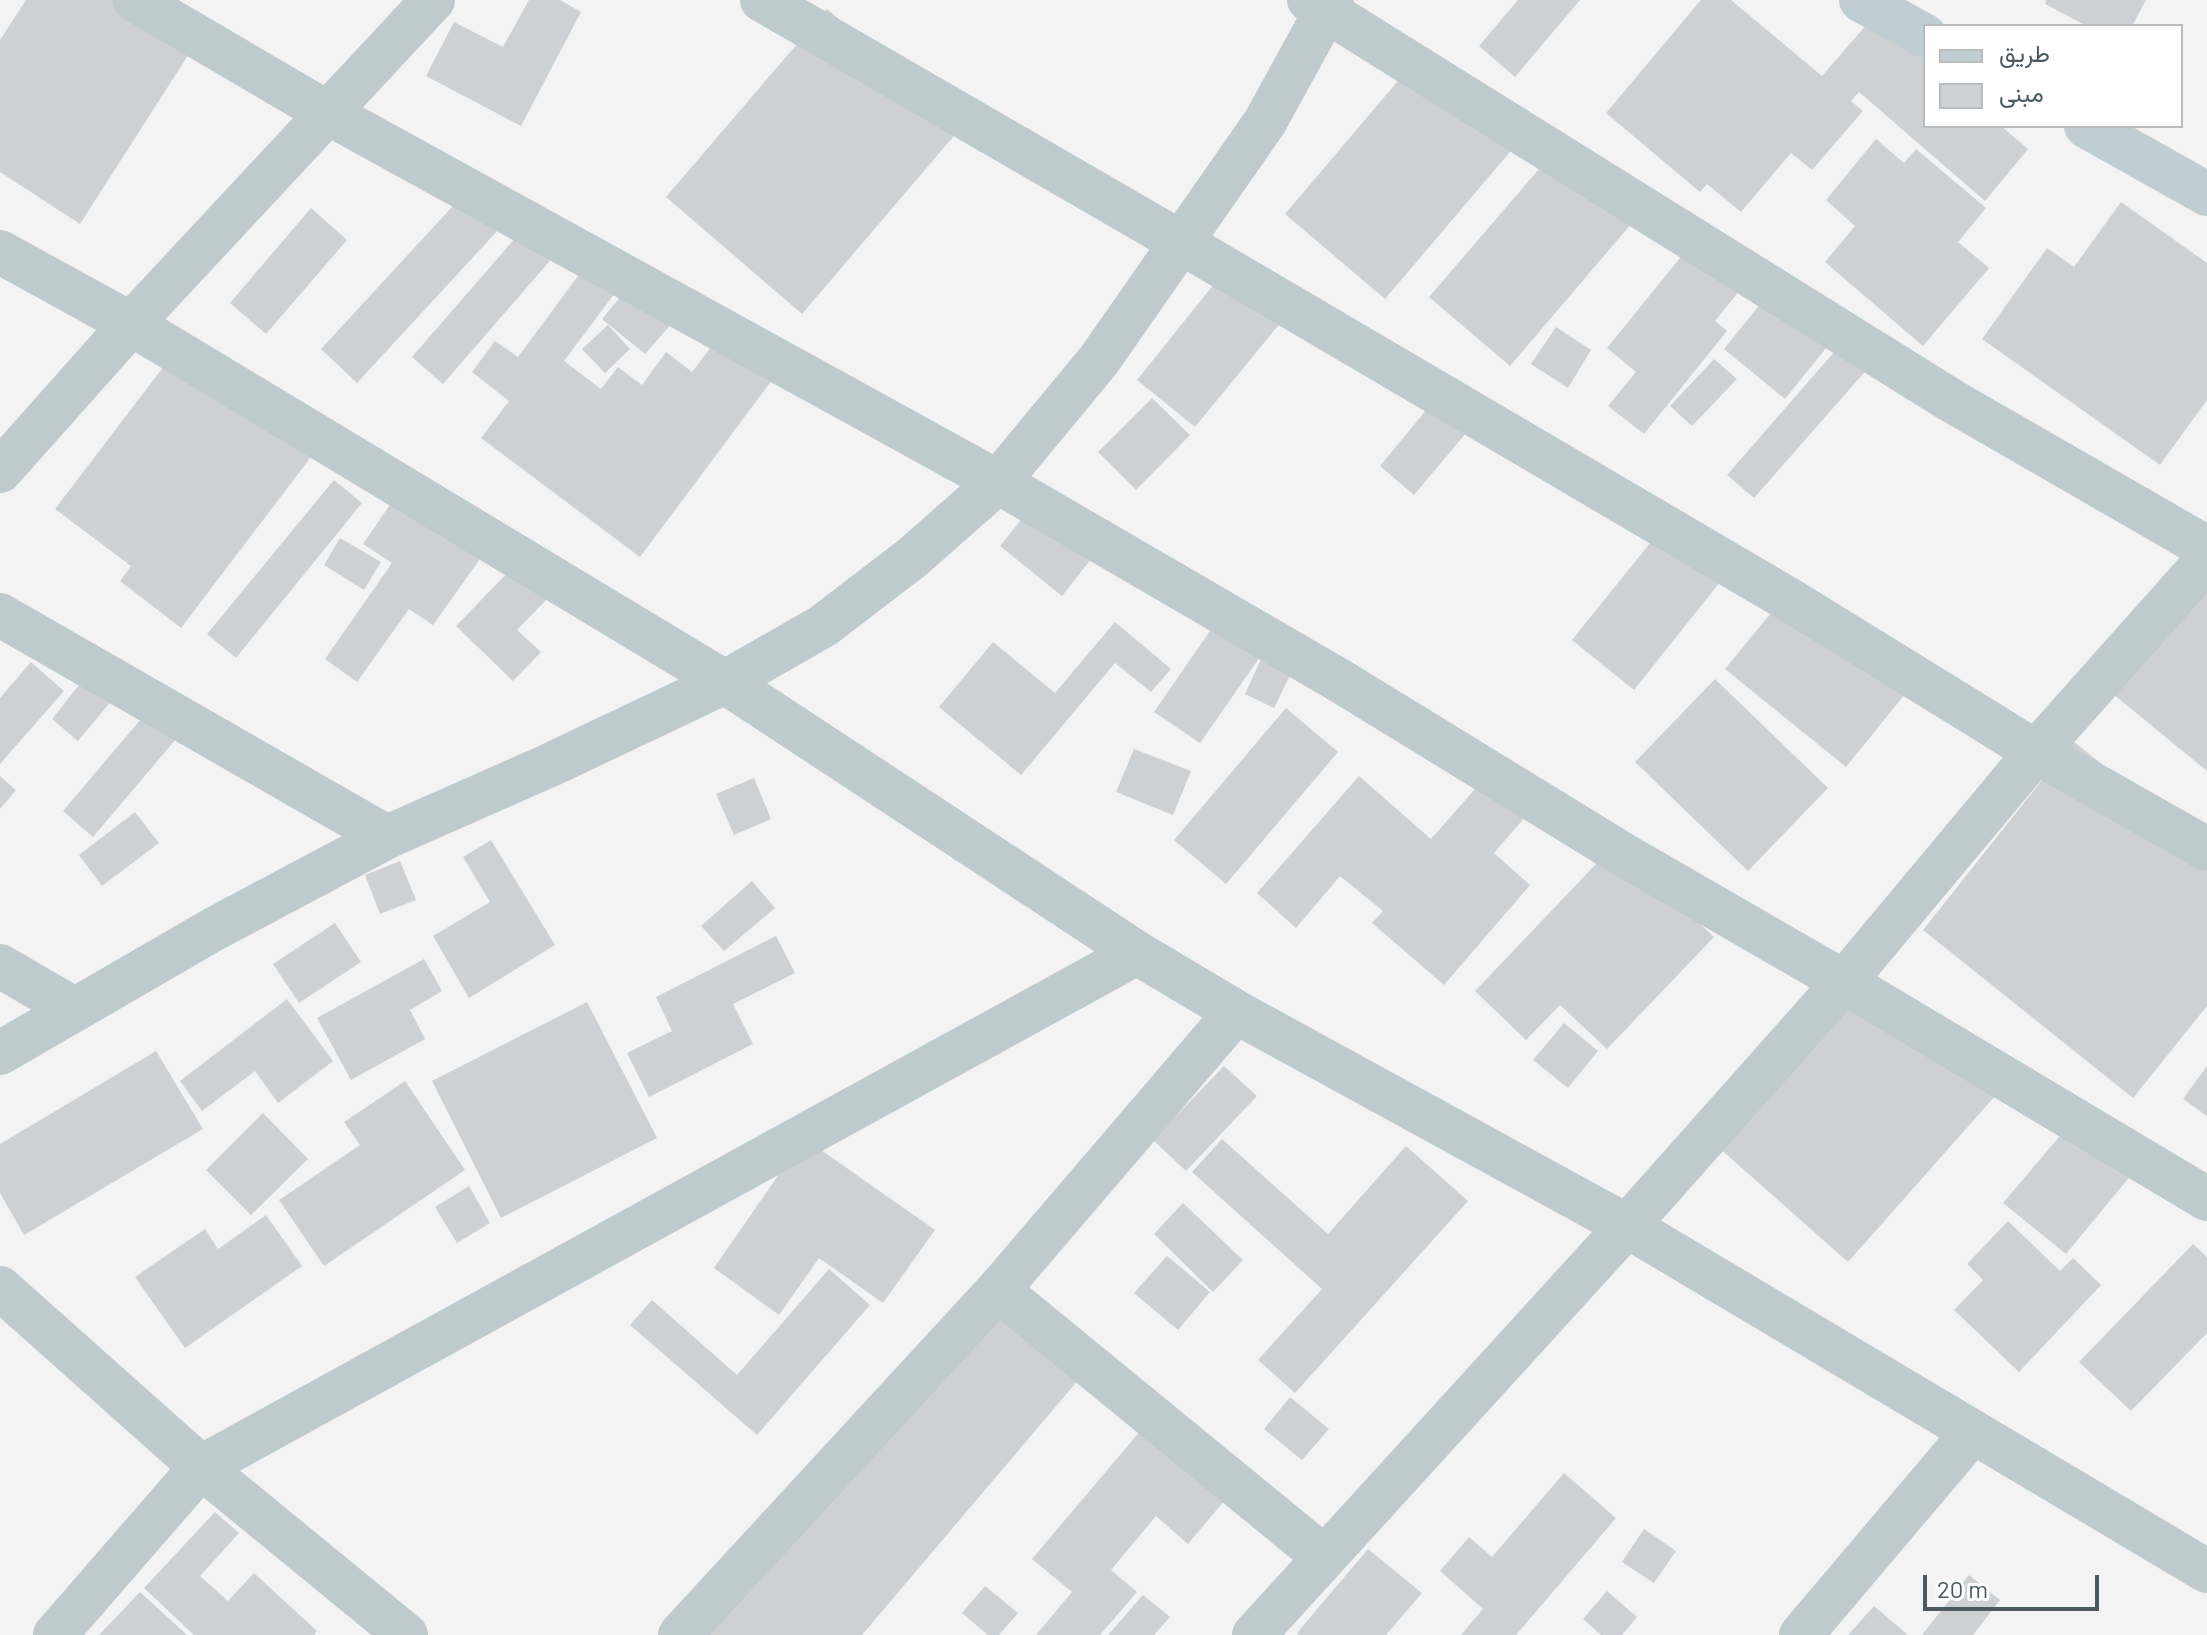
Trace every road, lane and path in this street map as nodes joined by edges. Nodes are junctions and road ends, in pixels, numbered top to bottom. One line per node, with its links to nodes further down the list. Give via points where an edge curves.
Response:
1 (135, 0): 7 (street)
2 (433, 0): 7 (street)
3 (762, 0): 10 (street)
4 (1861, 0): 6 (main road)
5 (1322, 3): 10 (street, via 1265,122); 15 (street, via 1952,401)
6 (1923, 35)
7 (326, 112): 12 (street); 14 (street)
8 (2090, 128): 9 (main road)
9 (2207, 194)
10 (1182, 243): 14 (street, via 1099,360); 19 (street, via 1793,602)
11 (0, 252): 12 (street)
12 (131, 324): 13 (street); 18 (street)
13 (0, 471)
14 (998, 482): 18 (street, via 823,626); 24 (street)
15 (2207, 548)
16 (2207, 560): 19 (street)
17 (0, 615): 20 (street)
18 (725, 682): 20 (street); 22 (street)
19 (2036, 752): 21 (street); 24 (street)
20 (387, 837): 25 (street)
21 (2207, 849)
22 (1137, 953): 26 (street); 33 (street)
23 (0, 966): 25 (street)
24 (1844, 982): 28 (street); 29 (street)
25 (74, 1009): 27 (street)
26 (1236, 1012): 29 (street); 31 (street)
27 (0, 1053)
28 (2207, 1199)
29 (1627, 1226): 32 (street); 34 (street)
30 (0, 1288): 33 (street)
31 (998, 1290): 34 (street); 38 (street)
32 (1972, 1433): 35 (street); 40 (street)
33 (201, 1467): 36 (street); 37 (street)
34 (1324, 1557): 39 (street)
35 (2207, 1571)
36 (55, 1635)
37 (406, 1635)
38 (680, 1635)
39 (1254, 1635)
40 (1801, 1635)

